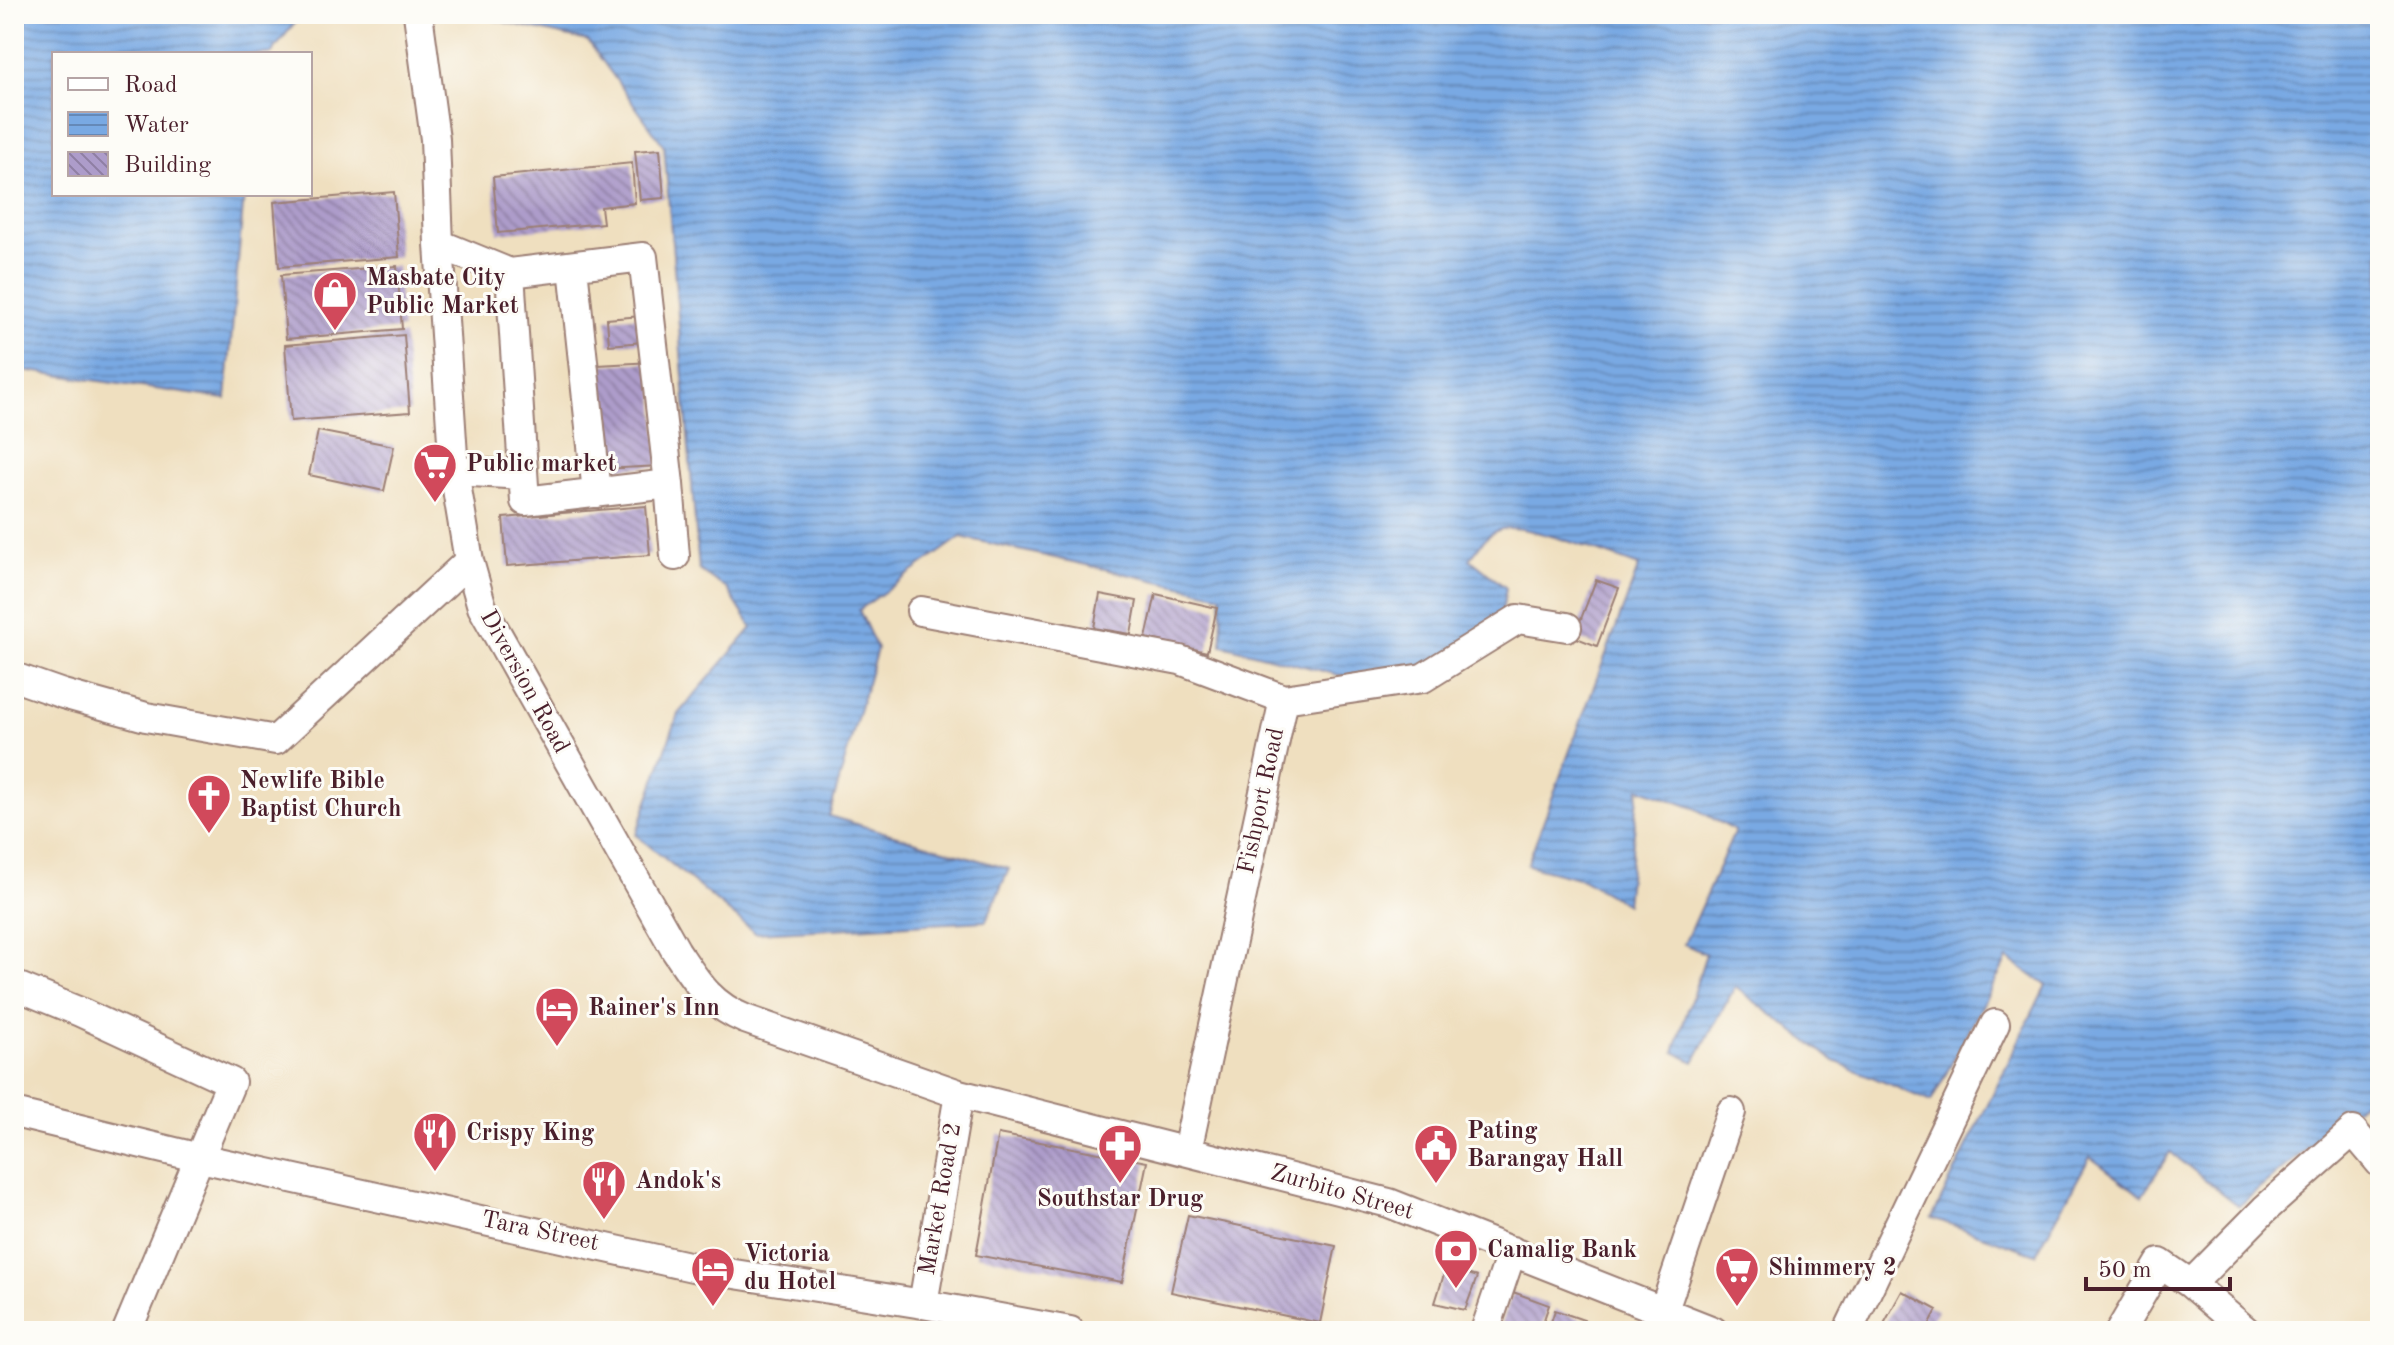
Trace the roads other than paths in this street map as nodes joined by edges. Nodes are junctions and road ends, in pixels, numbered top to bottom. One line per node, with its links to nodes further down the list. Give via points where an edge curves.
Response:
1 (418, 14): 2 (street, Diversion Road, via 435,139)
2 (439, 244): 4 (street); 5 (street, Diversion Road)
3 (573, 267): 4 (street); 7 (street, via 643,257); 8 (street)
4 (510, 273): 6 (street)
5 (454, 471): 6 (street); 10 (street, Diversion Road)
6 (523, 475): 8 (street, via 525,501)
7 (669, 484): 8 (street); 9 (street)
8 (597, 493)
9 (675, 556)
10 (469, 561): 13 (street, via 276,740 146,717); 17 (street, Diversion Road, via 482,607 676,951 710,999 745,1019)
11 (921, 611): 14 (street, via 1180,660)
12 (1567, 627): 14 (street, Fishport Road, via 1518,619 1423,678)
13 (14, 677)
14 (1284, 699): 20 (street, Fishport Road)
15 (14, 985): 21 (street, via 231,1082)
16 (1995, 1024): 31 (street)
17 (959, 1094): 20 (street, Zurbito Street); 25 (street, Market Road 2)
18 (1731, 1112): 26 (street)
19 (15, 1115): 21 (street, Tara Street)
20 (1187, 1151): 23 (street, Zurbito Street, via 1389,1203)
21 (200, 1158): 25 (street, Tara Street, via 697,1268); 27 (street)
22 (2380, 1163): 24 (street, via 2353,1131)
23 (1512, 1251): 26 (street, Zurbito Street); 29 (street)
24 (2191, 1284): 32 (street, via 2160,1263); 33 (street)
25 (923, 1304): 28 (street, Tara Street)
26 (1664, 1310): 30 (street, Zurbito Street)
27 (127, 1331)
28 (1070, 1331)
29 (1485, 1331)
30 (1713, 1331)
31 (1848, 1331)
32 (2120, 1331)
33 (2246, 1331)

